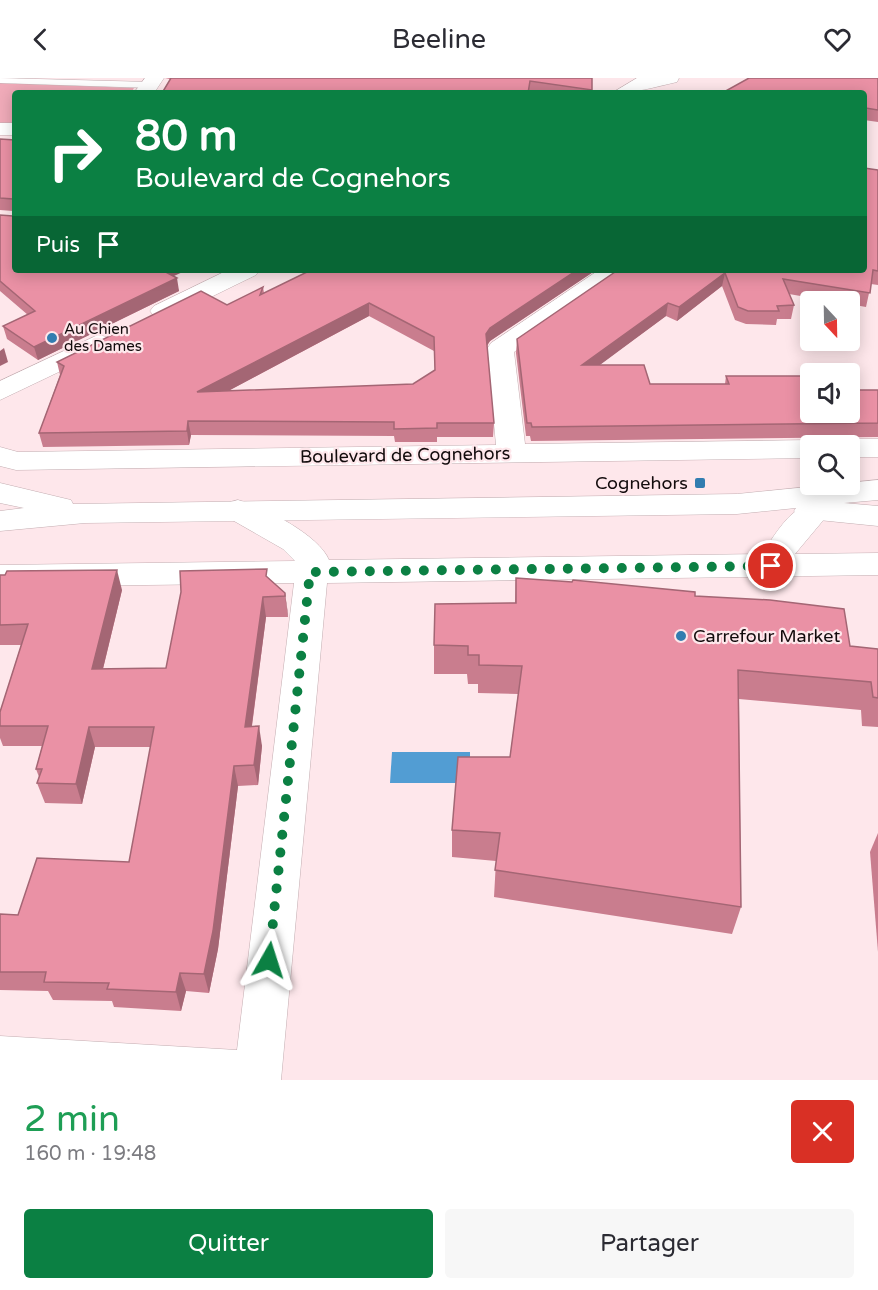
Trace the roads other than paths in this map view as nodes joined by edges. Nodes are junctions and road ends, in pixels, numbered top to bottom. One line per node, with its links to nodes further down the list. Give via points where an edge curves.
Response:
1 (670, 78): 3 (street)
2 (0, 80): 4 (lane)
3 (645, 80): 5 (street); 6 (street)
4 (150, 85)
5 (627, 90)
6 (660, 90)
7 (241, 273): 9 (street)
8 (611, 273): 13 (street, via 500,349)
9 (0, 392)
10 (860, 448): 11 (street)
11 (878, 448)
12 (800, 449): 13 (street, Boulevard de Cognehors)
13 (511, 453): 14 (street, Boulevard de Cognehors, via 16,461)
14 (0, 456)
15 (878, 490): 17 (street)
16 (0, 493): 20 (street)
17 (736, 504): 18 (street); 19 (street)
18 (238, 510): 20 (street); 25 (street, via 294,541 313,559)
19 (814, 511): 21 (street); 24 (street, via 789,538)
20 (85, 513): 22 (street)
21 (878, 516)
22 (0, 521)
23 (878, 564): 24 (street)
24 (771, 566): 25 (street)
25 (310, 572): 26 (street); 28 (street)
26 (0, 576)
27 (0, 1059): 28 (street)
28 (257, 1077)

